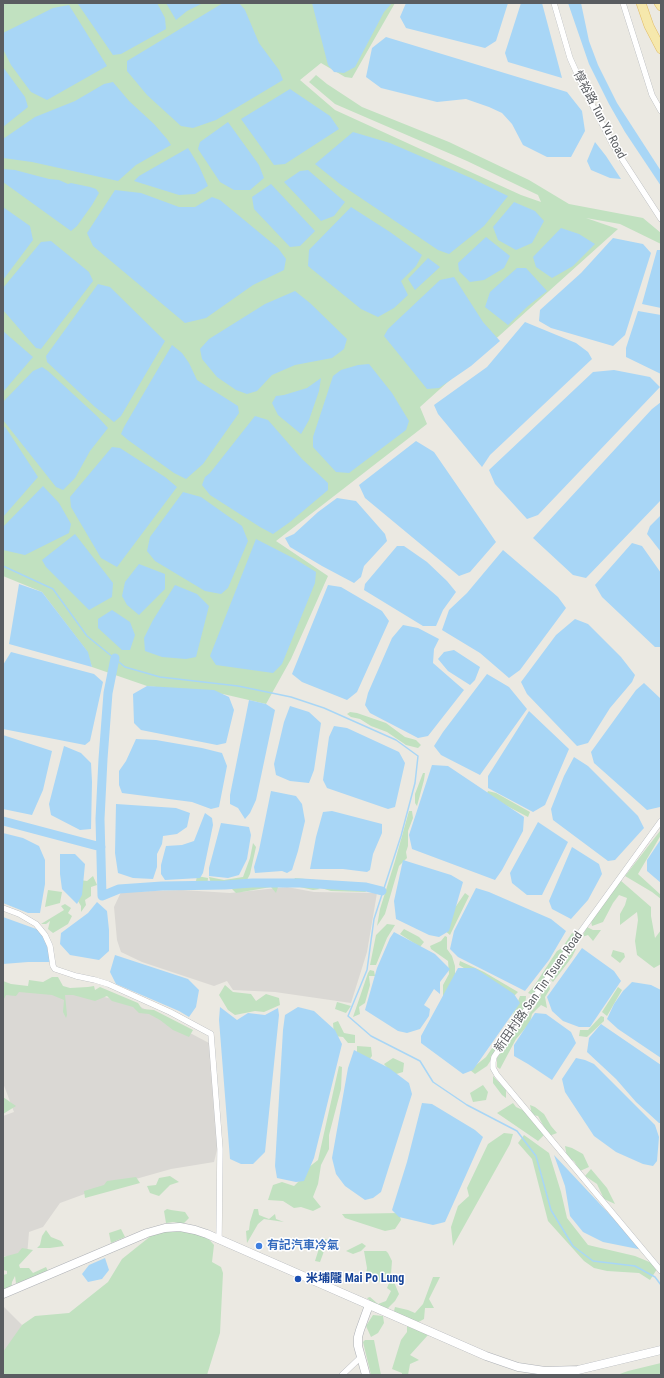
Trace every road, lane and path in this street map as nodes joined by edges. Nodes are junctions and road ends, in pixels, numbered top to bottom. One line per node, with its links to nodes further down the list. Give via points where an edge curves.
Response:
1 (554, 3): 8 (street, 惇裕路 Tun Yu Road, via 570,58 584,89 613,144)
2 (623, 3): 7 (street, via 652,95)
3 (641, 3): 6 (main road)
4 (659, 3): 5 (main road)
5 (661, 6)
6 (661, 49)
7 (661, 111)
8 (661, 219)
9 (661, 821): 12 (street, 新田村路 San Tin Tsuen Road, via 553,970 493,1062 497,1075)
10 (3, 908): 11 (street, via 36,924 50,946 55,969 108,984 211,1034 220,1149)
11 (219, 1239): 13 (main road, via 185,1228 160,1229); 14 (main road)
12 (661, 1271)
13 (3, 1294)
14 (369, 1305): 15 (main road, via 486,1356 525,1368 578,1370); 16 (main road, via 358,1337)
15 (661, 1350)
16 (360, 1357): 17 (street); 18 (main road)
17 (342, 1375)
18 (366, 1375)

